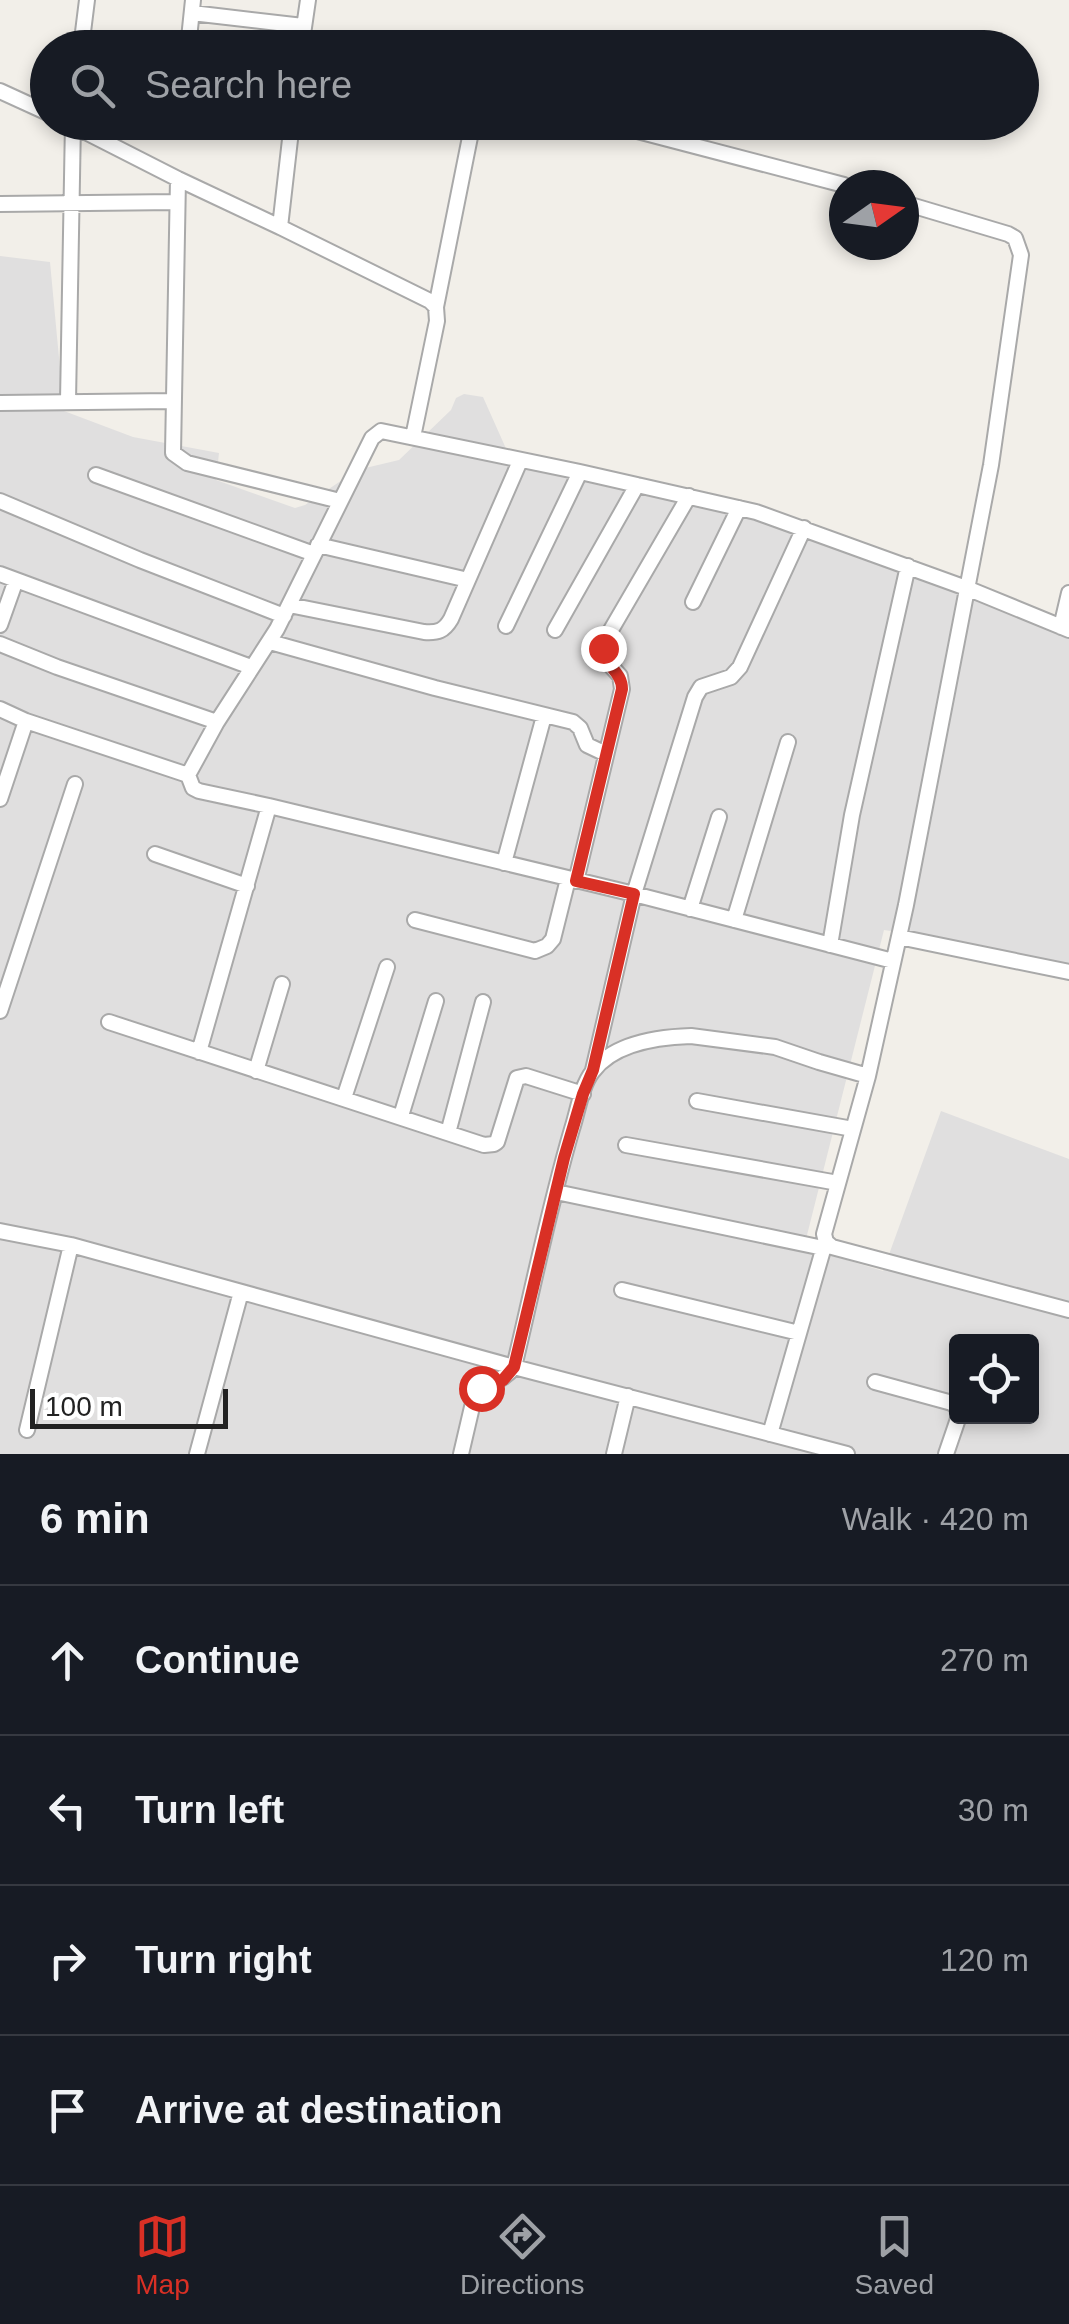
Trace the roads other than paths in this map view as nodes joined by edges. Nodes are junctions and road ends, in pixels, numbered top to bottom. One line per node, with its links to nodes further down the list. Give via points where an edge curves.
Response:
1 (308, 0): 4 (street)
2 (85, 1): 5 (street)
3 (192, 7): 4 (street)
4 (304, 26): 6 (street)
5 (83, 30)
6 (303, 30)
7 (0, 91): 8 (street)
8 (30, 105)
9 (71, 140): 18 (street)
10 (103, 140): 14 (street)
11 (290, 140): 20 (street)
12 (469, 140): 21 (street)
13 (672, 140): 15 (street)
14 (178, 179): 16 (street); 20 (street)
15 (829, 181)
16 (176, 202): 18 (street); 23 (street)
17 (0, 204): 18 (street)
18 (73, 204): 22 (street)
19 (919, 207): 40 (street, via 1008,234 1021,255)
20 (280, 227): 21 (street)
21 (436, 308): 25 (street)
22 (68, 401): 23 (street); 24 (street)
23 (172, 401): 32 (street, via 176,457)
24 (0, 403)
25 (413, 437): 26 (street); 32 (street, via 376,433)
26 (520, 461): 27 (street); 39 (street)
27 (580, 472): 29 (street); 45 (street)
28 (96, 475): 35 (street)
29 (637, 484): 30 (street); 47 (street)
30 (688, 496): 33 (street); 56 (street, via 604,642 604,658 622,684)
31 (0, 501): 43 (street, via 140,560)
32 (340, 501): 35 (street)
33 (740, 508): 34 (street); 42 (street)
34 (804, 528): 36 (street); 66 (street, via 740,667 698,690)
35 (316, 550): 39 (street); 43 (street)
36 (908, 566): 40 (street); 71 (street)
37 (0, 574): 38 (street)
38 (16, 580): 44 (street); 50 (street)
39 (468, 580): 43 (street, via 440,632)
40 (969, 589): 46 (street); 70 (street)
41 (1069, 594): 46 (street)
42 (693, 602)
43 (287, 610): 48 (street)
44 (0, 625)
45 (506, 626)
46 (1065, 629)
47 (555, 630)
48 (270, 642): 50 (street); 52 (street)
49 (0, 644): 54 (street)
50 (251, 667): 54 (street)
51 (0, 709): 53 (street)
52 (544, 716): 56 (street, via 577,724 587,745); 63 (street)
53 (26, 720): 57 (street); 59 (street)
54 (217, 722): 57 (street)
55 (788, 742): 69 (street)
56 (606, 754): 64 (street)
57 (188, 774): 60 (street, via 199,791)
58 (75, 784): 78 (street)
59 (0, 798)
60 (269, 806): 63 (street); 65 (street)
61 (719, 817): 67 (street)
62 (155, 854): 65 (street)
63 (504, 864): 64 (street)
64 (572, 880): 66 (street); 68 (street, via 553,939 535,951)
65 (247, 886): 80 (street)
66 (634, 894): 67 (street); 82 (street)
67 (690, 909): 69 (street)
68 (416, 920)
69 (734, 920): 71 (street)
70 (899, 937): 72 (street); 74 (street)
71 (830, 945): 72 (street)
72 (893, 961): 83 (street)
73 (387, 967): 85 (street)
74 (1069, 972)
75 (282, 984): 81 (street)
76 (436, 1001): 87 (street)
77 (484, 1002): 89 (street)
78 (0, 1011)
79 (108, 1022): 80 (street)
80 (199, 1052): 81 (street)
81 (256, 1070): 85 (street)
82 (593, 1070): 83 (street, via 630,1046 691,1036 775,1047); 84 (street)
83 (868, 1076): 88 (street)
84 (583, 1094): 89 (street, via 522,1076 514,1082 494,1144); 92 (street)
85 (344, 1098): 87 (street)
86 (697, 1101): 88 (street)
87 (401, 1116): 89 (street)
88 (853, 1129): 91 (street)
89 (448, 1133)
90 (626, 1145): 91 (street)
91 (838, 1182): 95 (street)
92 (556, 1192): 95 (street); 100 (street)
93 (0, 1232): 94 (street)
94 (71, 1245): 97 (street); 105 (street)
95 (825, 1245): 98 (street); 99 (street)
96 (622, 1290): 99 (street)
97 (241, 1292): 100 (street); 107 (street)
98 (1069, 1310)
99 (799, 1333): 106 (street)
100 (514, 1367): 102 (street); 108 (street, via 475,1394)
101 (875, 1382): 103 (street)
102 (628, 1396): 106 (street); 109 (street)
103 (949, 1402)
104 (957, 1424): 111 (street)
105 (27, 1430)
106 (770, 1434): 110 (street)
107 (197, 1454)
108 (461, 1454)
109 (614, 1454)
110 (847, 1454)
111 (946, 1454)

